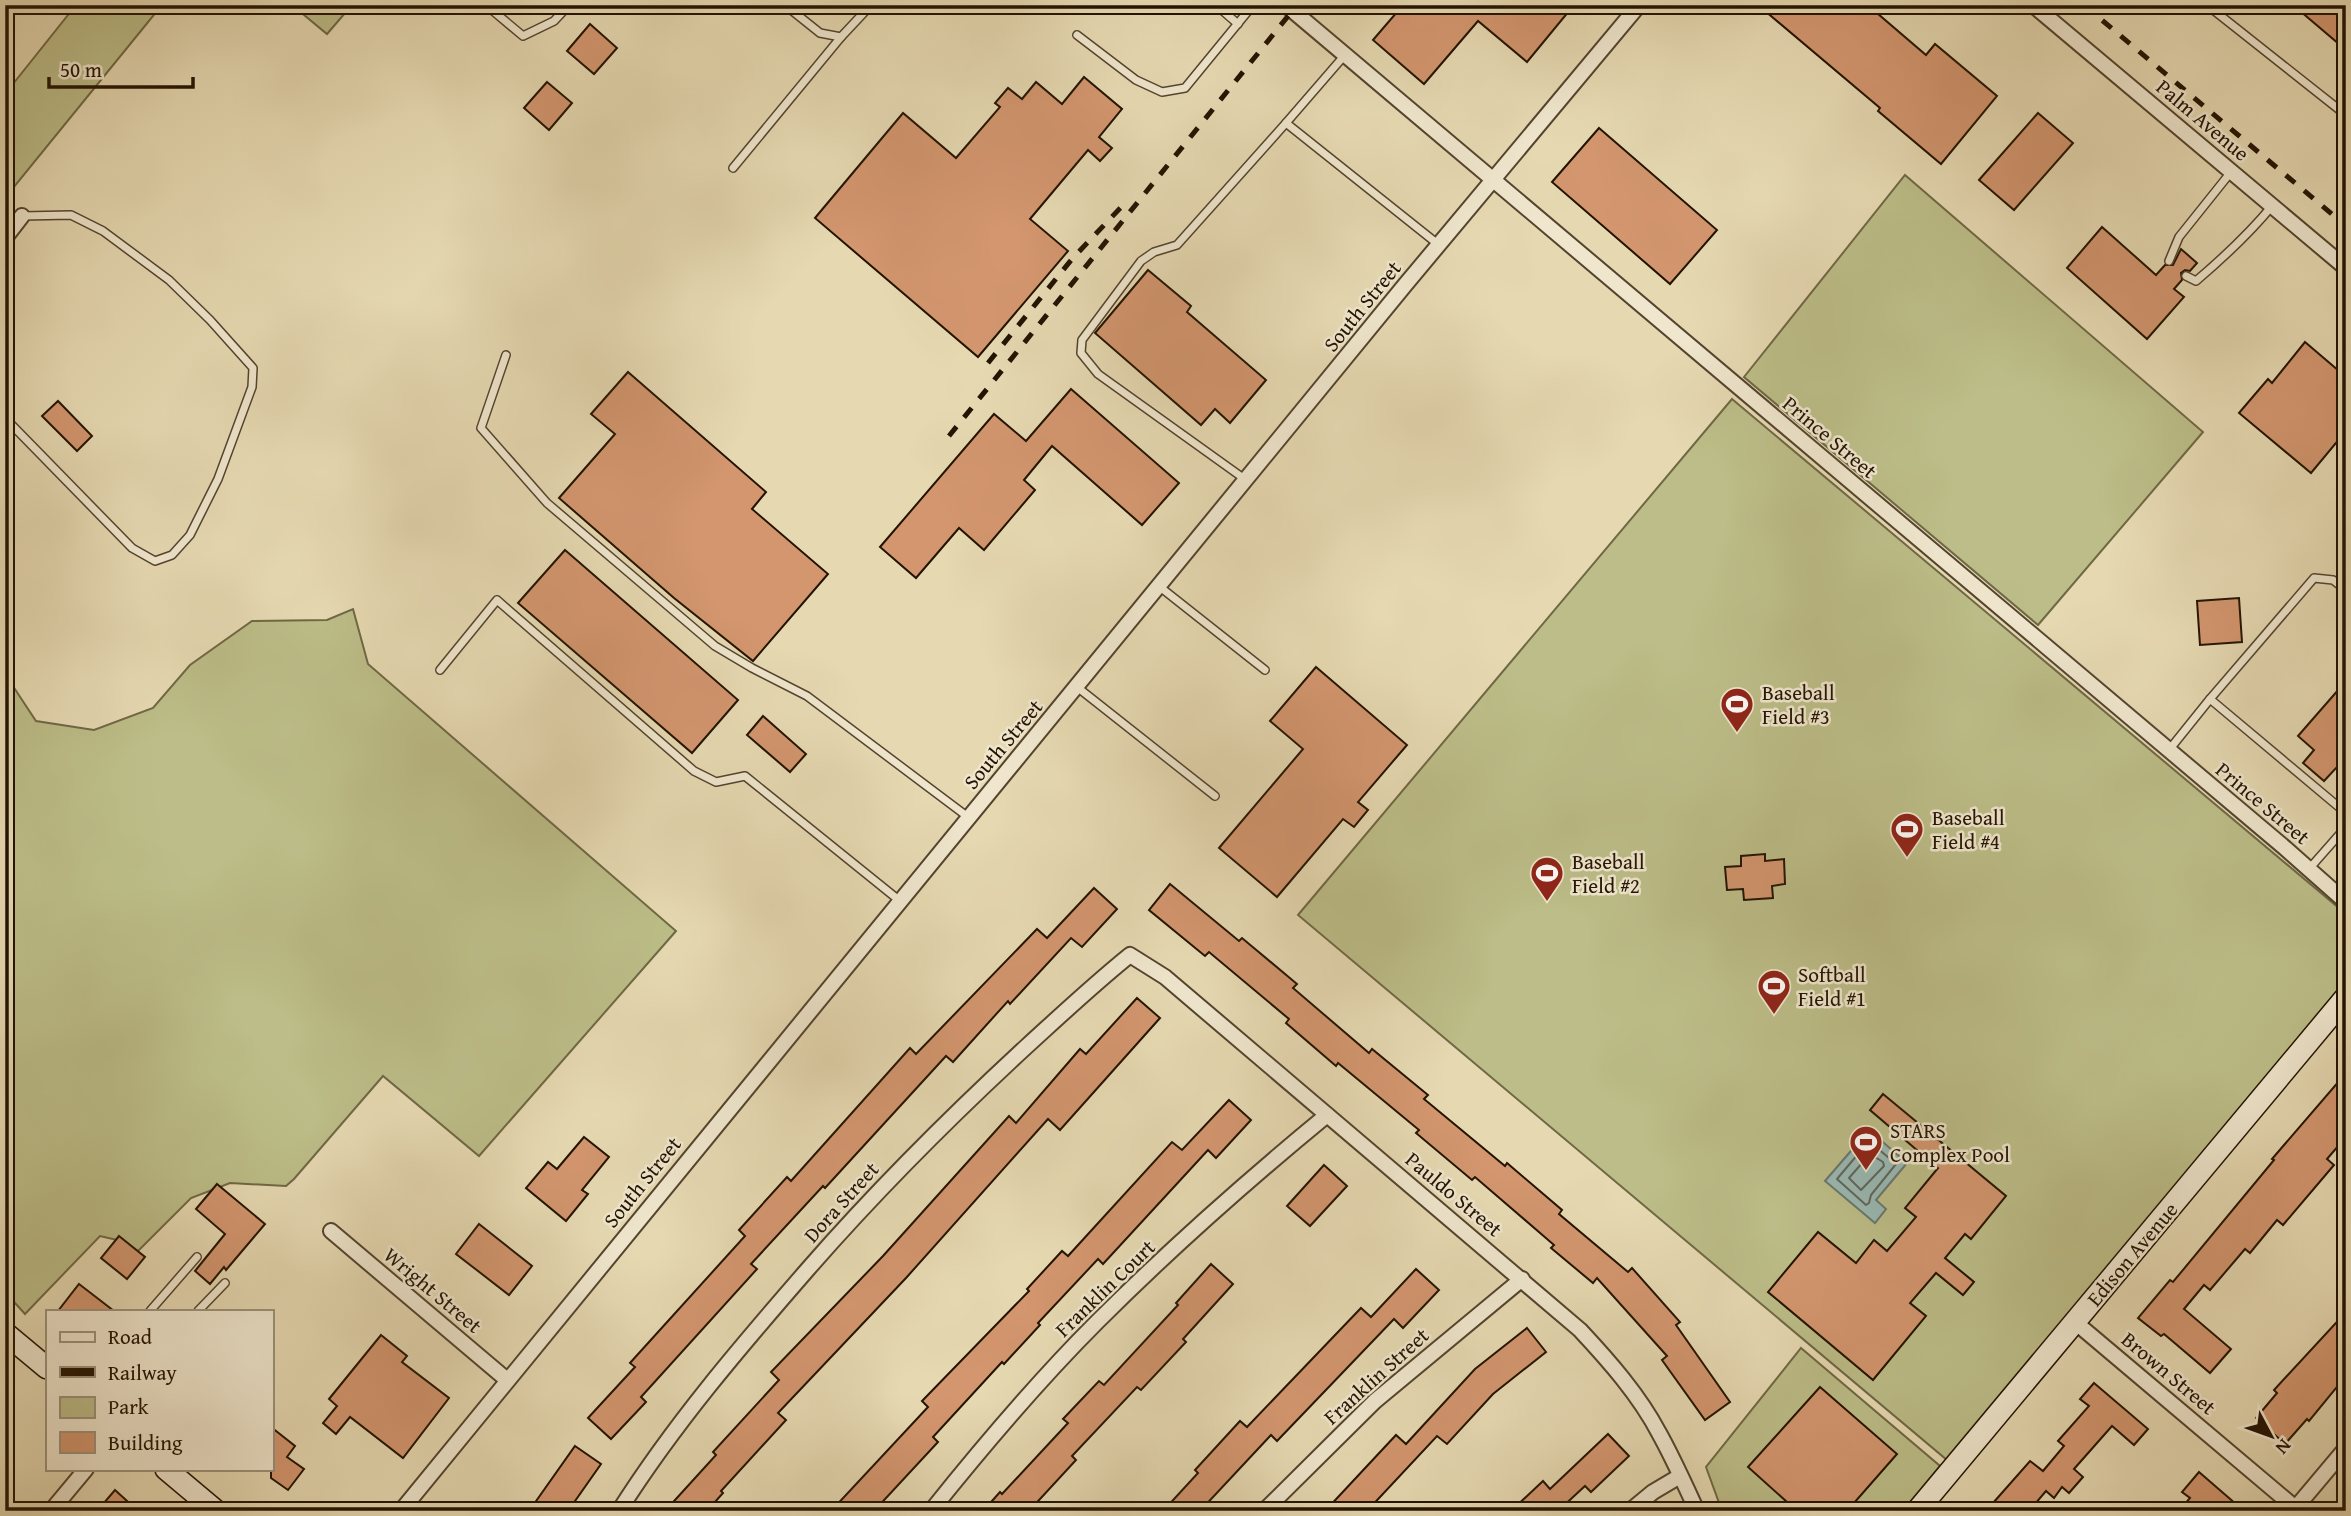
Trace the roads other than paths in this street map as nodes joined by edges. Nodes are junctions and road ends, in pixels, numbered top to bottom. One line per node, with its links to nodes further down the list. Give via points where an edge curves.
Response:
1 (486, 5): 2 (lane, via 523,36 554,21)
2 (569, 5)
3 (785, 5): 13 (lane, via 820,33)
4 (871, 5): 13 (lane)
5 (1216, 5): 11 (lane)
6 (1253, 5): 11 (lane)
7 (1286, 5): 14 (street, Prince Street)
8 (1639, 5): 19 (street, South Street)
9 (2033, 5): 18 (street, Palm Avenue)
10 (2207, 5): 15 (lane)
11 (1238, 24): 12 (lane, via 1185,88 1162,92 1136,80)
12 (1077, 35)
13 (841, 37): 17 (lane)
14 (1345, 55): 16 (lane); 19 (street, Prince Street)
15 (2346, 115)
16 (1286, 123): 23 (lane); 29 (lane, via 1177,245 1141,261 1082,340 1081,353 1098,374)
17 (733, 168)
18 (2231, 172): 20 (street, Palm Avenue); 24 (lane, via 2179,237)
19 (1493, 181): 23 (street, South Street); 36 (street, Prince Street)
20 (2272, 206): 25 (street, Palm Avenue); 26 (lane, via 2196,281)
21 (22, 216): 22 (street); 28 (lane, via 71,215 103,231 147,263 210,320 253,368 252,387 218,479 190,535 172,555 155,561 132,548)
22 (5, 237)
23 (1439, 246): 29 (street, South Street)
24 (2168, 261)
25 (2346, 268)
26 (2186, 276)
27 (506, 355): 39 (lane, via 481,428 547,503 715,646 807,696)
28 (5, 418)
29 (1246, 480): 30 (street, South Street)
30 (1160, 587): 33 (lane); 34 (street, South Street)
31 (2346, 590): 35 (lane, via 2333,580 2314,578)
32 (440, 670): 42 (lane, via 497,600 694,771 716,782 745,776)
33 (1265, 670)
34 (1077, 687): 37 (lane); 39 (street, South Street)
35 (2210, 699): 36 (lane); 38 (lane)
36 (2169, 750): 41 (street, Prince Street)
37 (1215, 796)
38 (2346, 813)
39 (969, 818): 42 (street, South Street)
40 (2346, 827): 41 (lane)
41 (2309, 869): 43 (street, Prince Street)
42 (900, 901): 56 (street, South Street)
43 (2346, 902)
44 (1130, 956): 46 (street, Pauldo Street, via 1165,977); 65 (street, Dora Street, via 961,1106 851,1220 691,1408)
45 (2346, 997): 53 (street, Edison Avenue)
46 (1328, 1115): 49 (street, Pauldo Street); 66 (street, Franklin Court, via 1213,1212 1096,1323)
47 (331, 1231): 56 (street, Wright Street)
48 (197, 1257): 51 (lane)
49 (1522, 1279): 60 (street, Pauldo Street, via 1601,1352 1659,1432); 67 (street, Franklin Street, via 1375,1401)
50 (225, 1283): 52 (lane)
51 (151, 1310)
52 (199, 1310)
53 (2075, 1322): 61 (street, Brown Street); 70 (street, Edison Avenue)
54 (5, 1332): 55 (street)
55 (46, 1367)
56 (507, 1380): 64 (street, South Street)
57 (2346, 1448): 61 (street)
58 (85, 1470): 62 (street)
59 (167, 1470): 63 (street)
60 (1680, 1476): 68 (street); 69 (street, Pauldo Street)
61 (2296, 1510)
62 (51, 1511)
63 (216, 1511)
64 (401, 1511)
65 (620, 1511)
66 (931, 1511)
67 (1264, 1511)
68 (1630, 1511)
69 (1697, 1511)
70 (1917, 1511)

